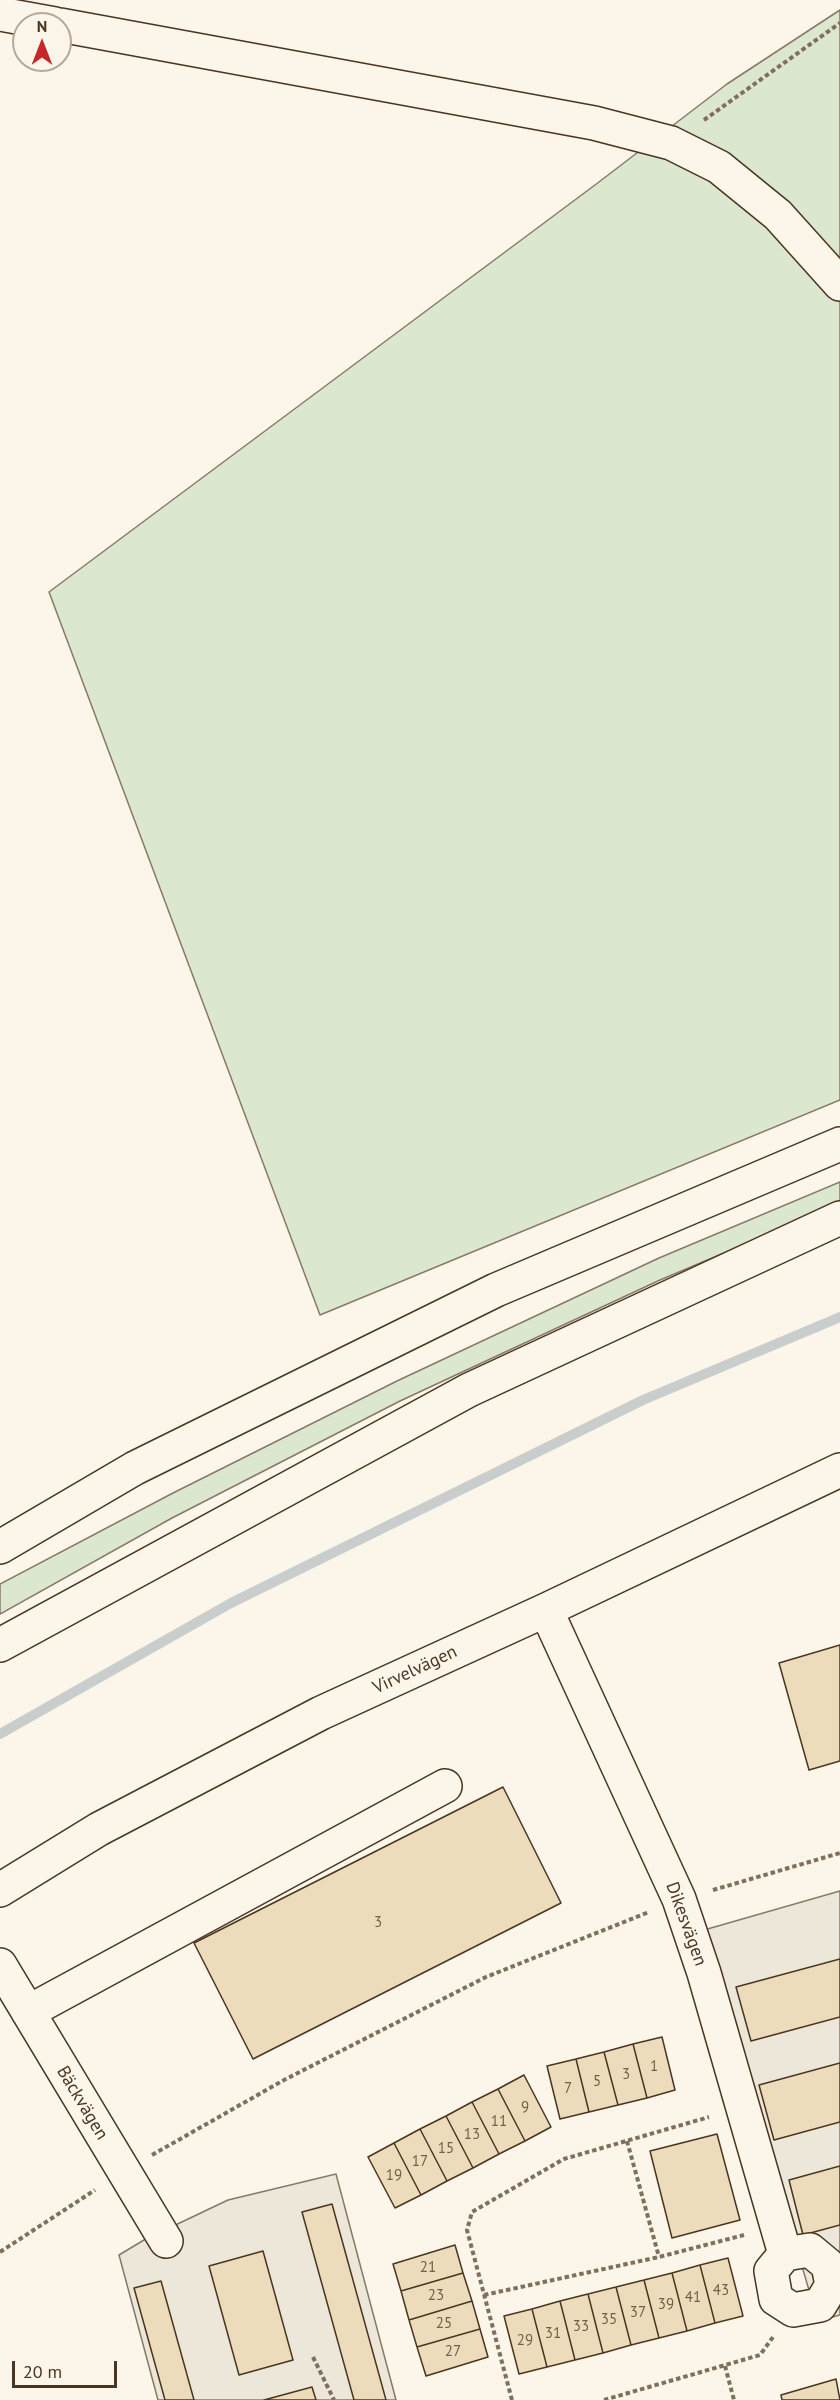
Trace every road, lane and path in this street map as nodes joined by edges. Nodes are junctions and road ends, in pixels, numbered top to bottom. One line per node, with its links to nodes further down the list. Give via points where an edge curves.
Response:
1 (840, 23): 3 (path)
2 (72, 27): 3 (main road, via 594,123)
3 (671, 143): 4 (main road, via 719,167 778,215)
4 (840, 284)
5 (840, 1144): 8 (main road, via 496,1290 135,1468)
6 (840, 1218): 10 (main road, via 469,1390)
7 (840, 1470): 9 (main road, Virvelvägen)
8 (0, 1547)
9 (546, 1610): 13 (main road, Virvelvägen, via 321,1713 99,1829); 14 (main road, Dikesvägen)
10 (0, 1645)
11 (445, 1786): 16 (main road)
12 (840, 1853): 14 (path)
13 (0, 1890)
14 (679, 1899): 17 (main road, Dikesvägen); 19 (path, via 486,1977 285,2080)
15 (0, 1965): 16 (main road, Bäckvägen)
16 (28, 2012): 19 (main road, Bäckvägen)
17 (743, 2108): 18 (path); 20 (main road, Dikesvägen)
18 (627, 2141): 23 (path); 24 (path, via 564,2159 472,2212 467,2230)
19 (123, 2171): 21 (main road, Bäckvägen); 22 (path)
20 (781, 2240): 23 (path); 25 (main road, via 771,2271 776,2299); 25 (main road, via 810,2250 828,2265 832,2285 820,2305)
21 (166, 2241)
22 (0, 2252)
23 (659, 2257): 24 (path)
24 (484, 2295): 29 (path)
25 (793, 2310): 27 (path, via 760,2355)
26 (313, 2357): 28 (path)
27 (725, 2366): 30 (path); 31 (path)
28 (334, 2400)
29 (512, 2400)
30 (604, 2400)
31 (734, 2400)

